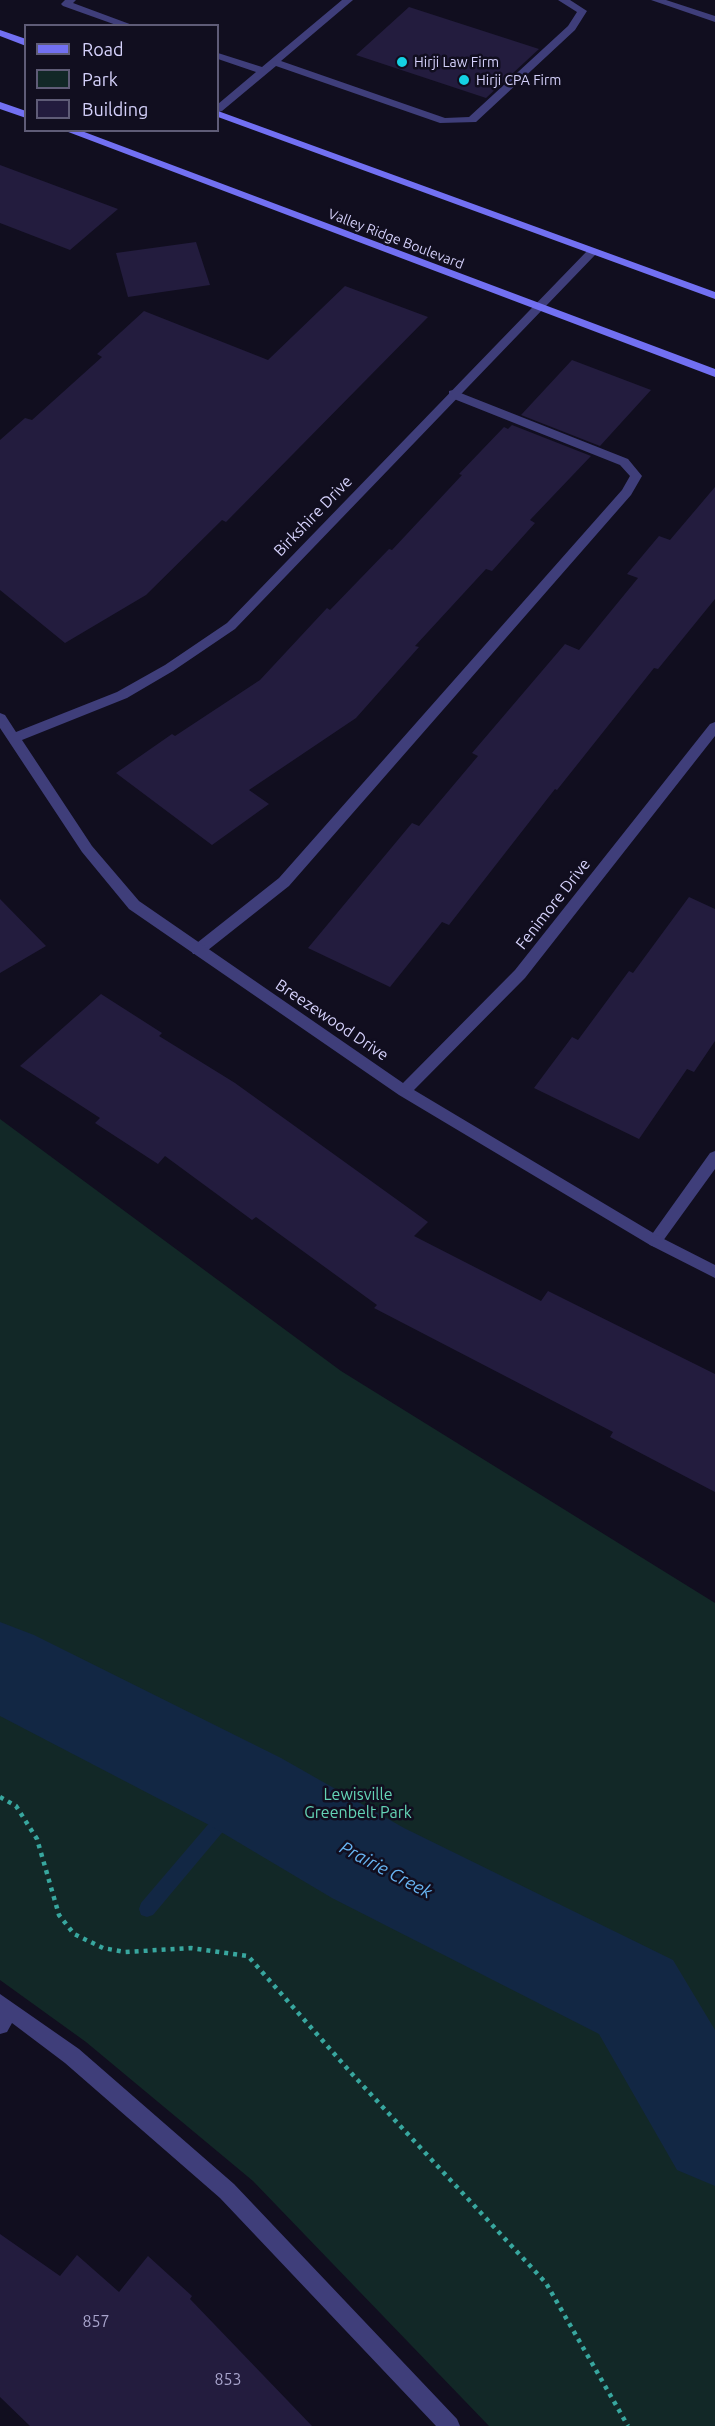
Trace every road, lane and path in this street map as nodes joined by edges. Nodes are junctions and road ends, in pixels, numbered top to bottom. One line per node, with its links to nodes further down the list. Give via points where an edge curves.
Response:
1 (71, 0): 6 (street, via 66,4)
2 (348, 0): 10 (street)
3 (562, 0): 10 (street, via 582,11 572,28 472,120 444,121)
4 (656, 0): 5 (street)
5 (715, 19)
6 (124, 24)
7 (0, 33): 8 (main road)
8 (24, 42)
9 (219, 56): 11 (street)
10 (275, 62): 11 (street)
11 (264, 72): 13 (street)
12 (0, 105): 15 (main road)
13 (219, 110)
14 (219, 111): 17 (main road)
15 (24, 114)
16 (73, 132): 19 (main road, Valley Ridge Boulevard)
17 (592, 252): 18 (main road); 19 (street, Birkshire Drive)
18 (715, 296)
19 (538, 309): 20 (main road, Valley Ridge Boulevard); 21 (street, Birkshire Drive)
20 (715, 374)
21 (453, 394): 24 (street, Birkshire Drive, via 231,626 122,694); 25 (street, via 624,462 636,476 627,492 284,882)
22 (0, 718): 24 (street, Breezewood Drive)
23 (715, 727): 26 (street, Fenimore Drive, via 520,974)
24 (12, 739): 25 (street, Breezewood Drive, via 87,849 134,905)
25 (198, 950): 26 (street, Breezewood Drive)
26 (404, 1092): 28 (street, Breezewood Drive)
27 (715, 1157): 28 (street)
28 (655, 1241): 29 (street, Breezewood Drive)
29 (715, 1272)
30 (0, 1797): 33 (path, via 16,1806 38,1839 59,1915 74,1934 103,1948 125,1952 191,1948 248,1956 546,2283)
31 (3, 2013): 32 (street, via 72,2056 227,2191)
32 (450, 2426)
33 (628, 2426)

